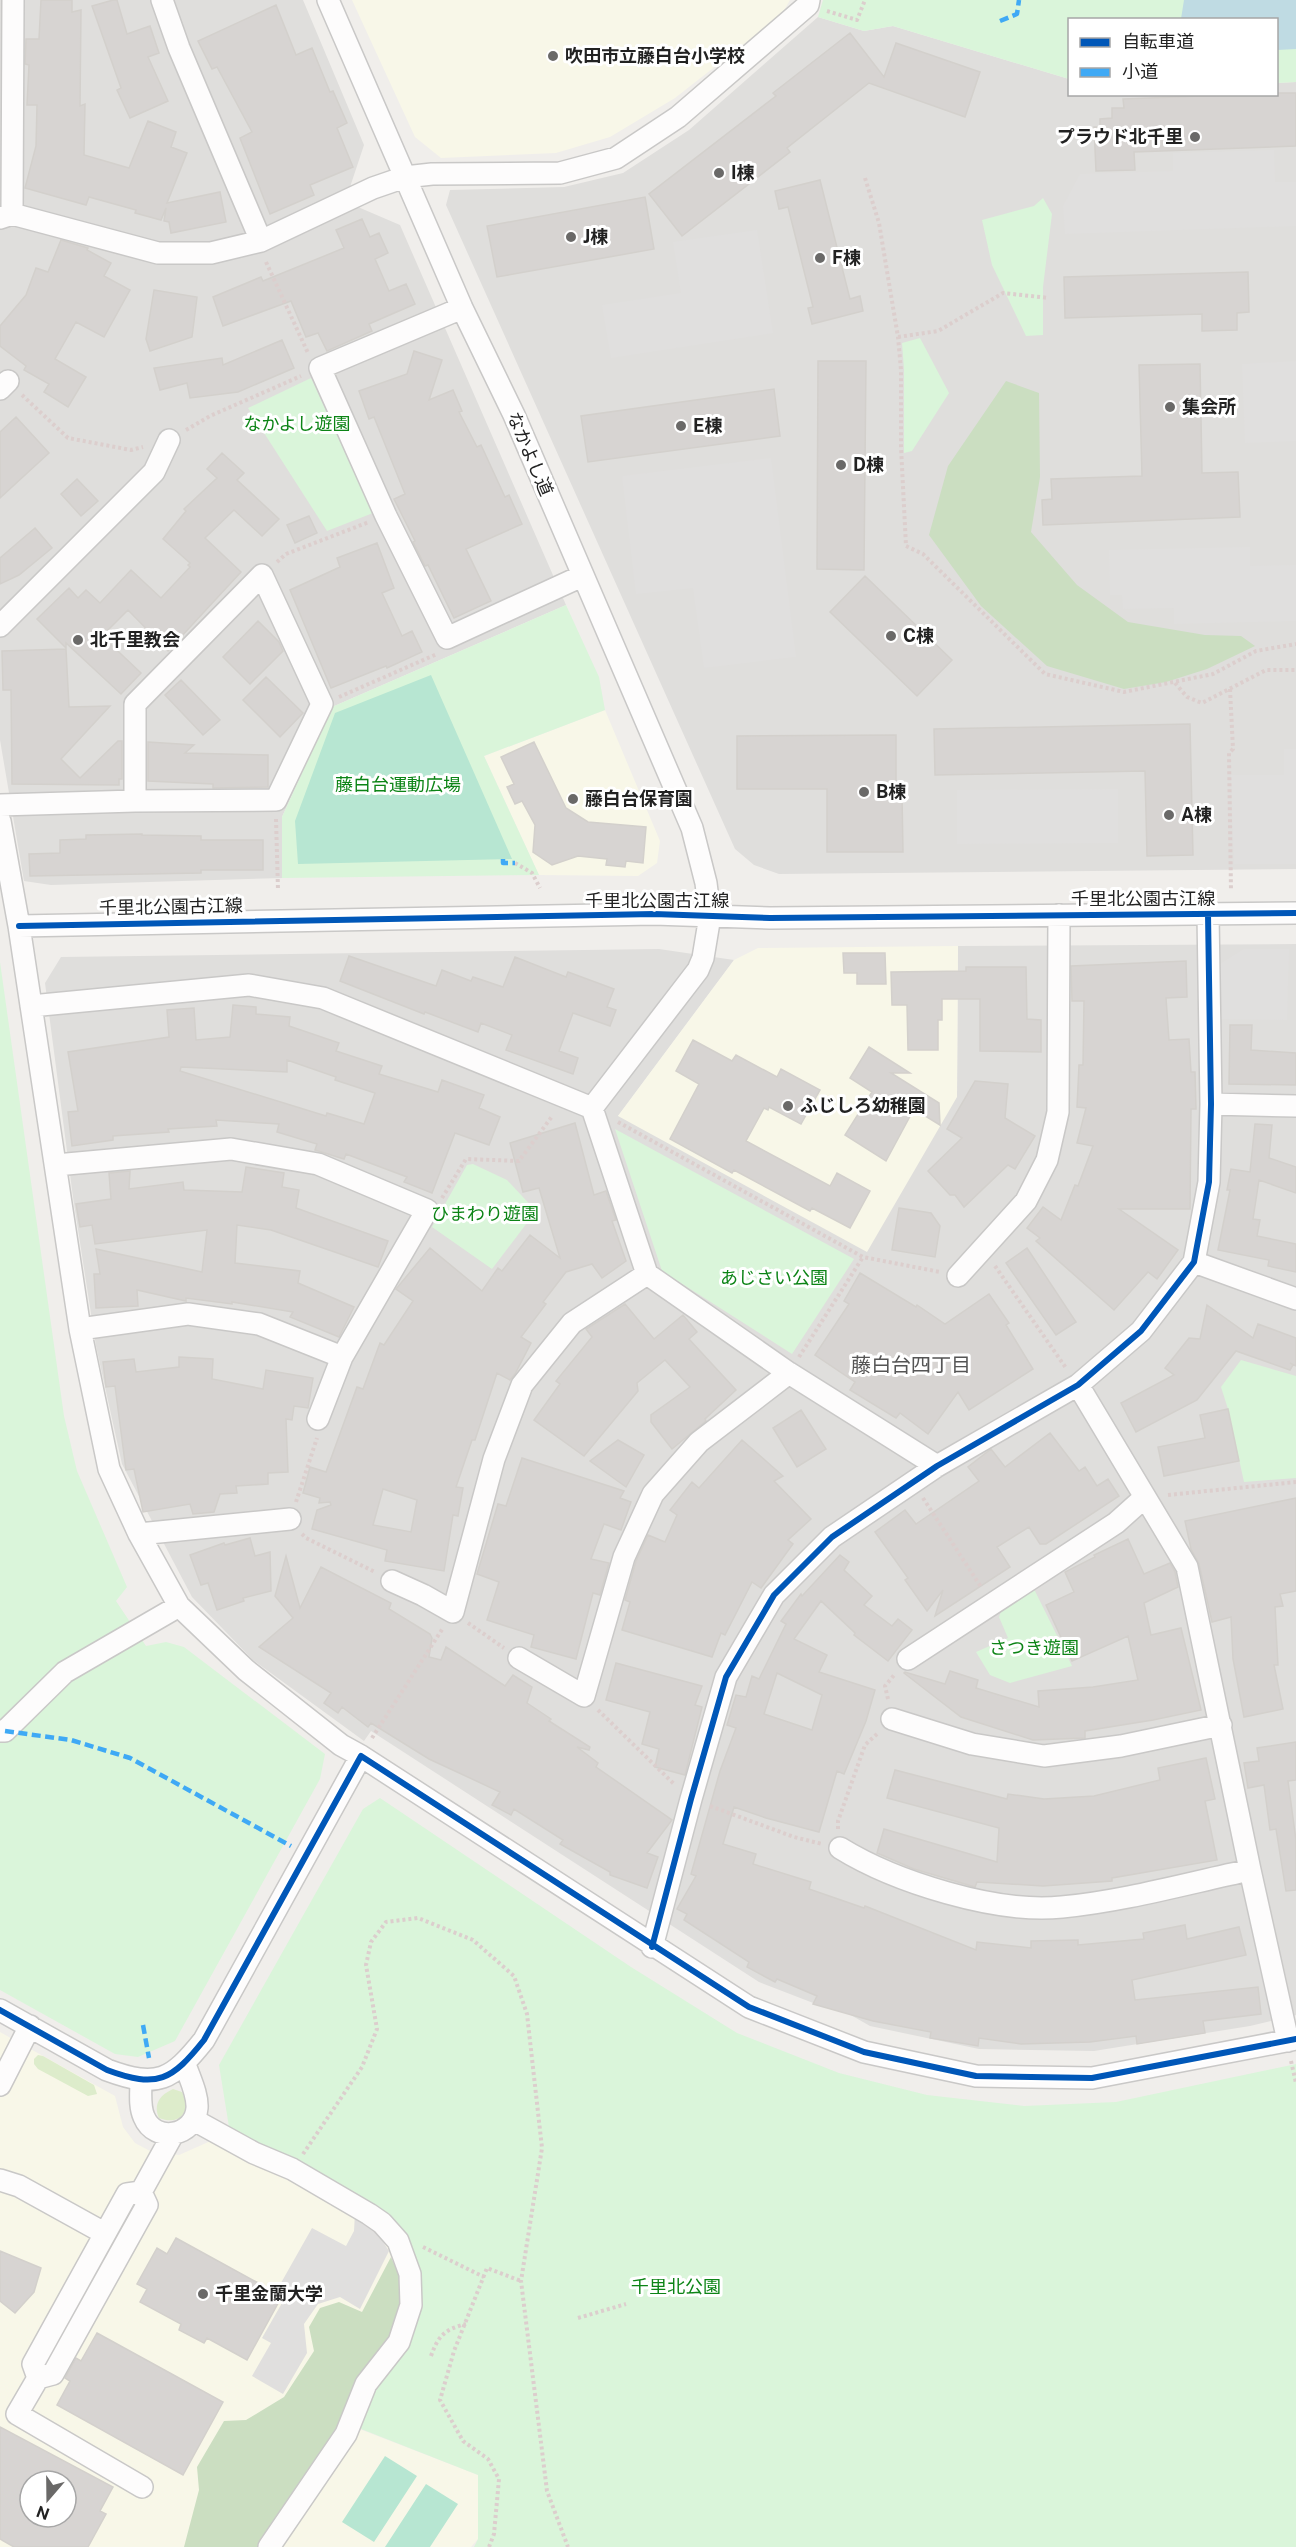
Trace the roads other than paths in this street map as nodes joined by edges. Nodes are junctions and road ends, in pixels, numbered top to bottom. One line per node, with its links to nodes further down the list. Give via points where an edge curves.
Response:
1 (12, 0): 6 (street)
2 (162, 0): 7 (street)
3 (328, 0): 5 (street, なかよし道)
4 (808, 3): 5 (street, via 678,117 616,158 560,173)
5 (405, 177): 7 (street); 8 (street, なかよし道)
6 (6, 216): 7 (street, via 158,253 211,254)
7 (261, 241)
8 (462, 308): 10 (street, なかよし道, via 514,415); 10 (street, via 320,368 386,516 447,638)
9 (169, 440): 11 (street, via 154,472)
10 (582, 576): 18 (street, なかよし道, via 612,637 692,828)
11 (0, 626)
12 (135, 801): 12 (street, via 276,800 322,704 262,575 135,704); 13 (street)
13 (0, 805)
14 (0, 821): 19 (street)
15 (1296, 913): 16 (street, 千里北公園古江線)
16 (1208, 914): 17 (street, 千里北公園古江線); 21 (street)
17 (1059, 915): 18 (street, 千里北公園古江線); 27 (street, via 1058,1112 1047,1160 1026,1201)
18 (710, 916): 19 (street, 千里北公園古江線); 23 (street, なかよし道, via 698,970)
19 (19, 926): 20 (street)
20 (31, 1006): 23 (street, via 249,985 323,998); 24 (street)
21 (1211, 1104): 22 (street); 25 (street, via 1209,1182)
22 (1296, 1106)
23 (601, 1112): 26 (street)
24 (56, 1165): 29 (street); 30 (street, via 231,1149 318,1164 427,1210)
25 (1194, 1262): 28 (street); 32 (street, via 1141,1331)
26 (646, 1274): 31 (street); 38 (street, via 572,1323 522,1385 494,1460 453,1612)
27 (958, 1276)
28 (1296, 1299)
29 (80, 1329): 30 (street, via 188,1314 260,1324); 37 (street, via 109,1469)
30 (342, 1357): 33 (street)
31 (789, 1373): 34 (street); 40 (street, via 699,1442 653,1494 624,1557 584,1696)
32 (1078, 1385): 34 (street); 35 (street)
33 (318, 1419)
34 (937, 1466): 48 (street, via 832,1537 774,1595 726,1677)
35 (1145, 1497): 41 (street, via 1116,1523); 43 (street, via 1187,1567)
36 (290, 1520): 37 (street)
37 (139, 1534): 39 (street)
38 (392, 1581)
39 (178, 1606): 44 (street, via 65,1672 5,1731); 45 (street, via 246,1670 341,1745)
40 (519, 1658)
41 (908, 1659)
42 (892, 1719): 43 (street, via 972,1744 1044,1756 1121,1746)
43 (1221, 1725): 47 (street)
44 (0, 1731)
45 (367, 1747): 48 (street); 52 (street, via 204,2040)
46 (840, 1848): 47 (street, via 876,1868 1005,1906 1060,1908)
47 (1250, 1870): 51 (street)
48 (652, 1947): 51 (street, via 759,2011 864,2052 976,2076 1092,2078)
49 (0, 2010): 50 (street)
50 (30, 2026): 53 (street, via 107,2070); 54 (street)
51 (1292, 2047)
52 (185, 2064): 53 (street, via 163,2077); 55 (street, via 197,2104)
53 (141, 2080): 56 (street, via 144,2117 156,2131)
54 (0, 2085)
55 (194, 2120): 56 (street, via 189,2127); 62 (street, via 292,2169 369,2214 386,2228 403,2252 410,2274 412,2295 399,2342 366,2384 346,2434)
56 (173, 2134): 58 (street)
57 (0, 2180): 59 (street, via 19,2186)
58 (141, 2192): 59 (street, via 126,2194); 60 (street, via 147,2205 53,2374)
59 (104, 2233): 60 (street, via 33,2364)
60 (38, 2378): 61 (street, via 17,2414)
61 (142, 2487)
62 (269, 2547)

